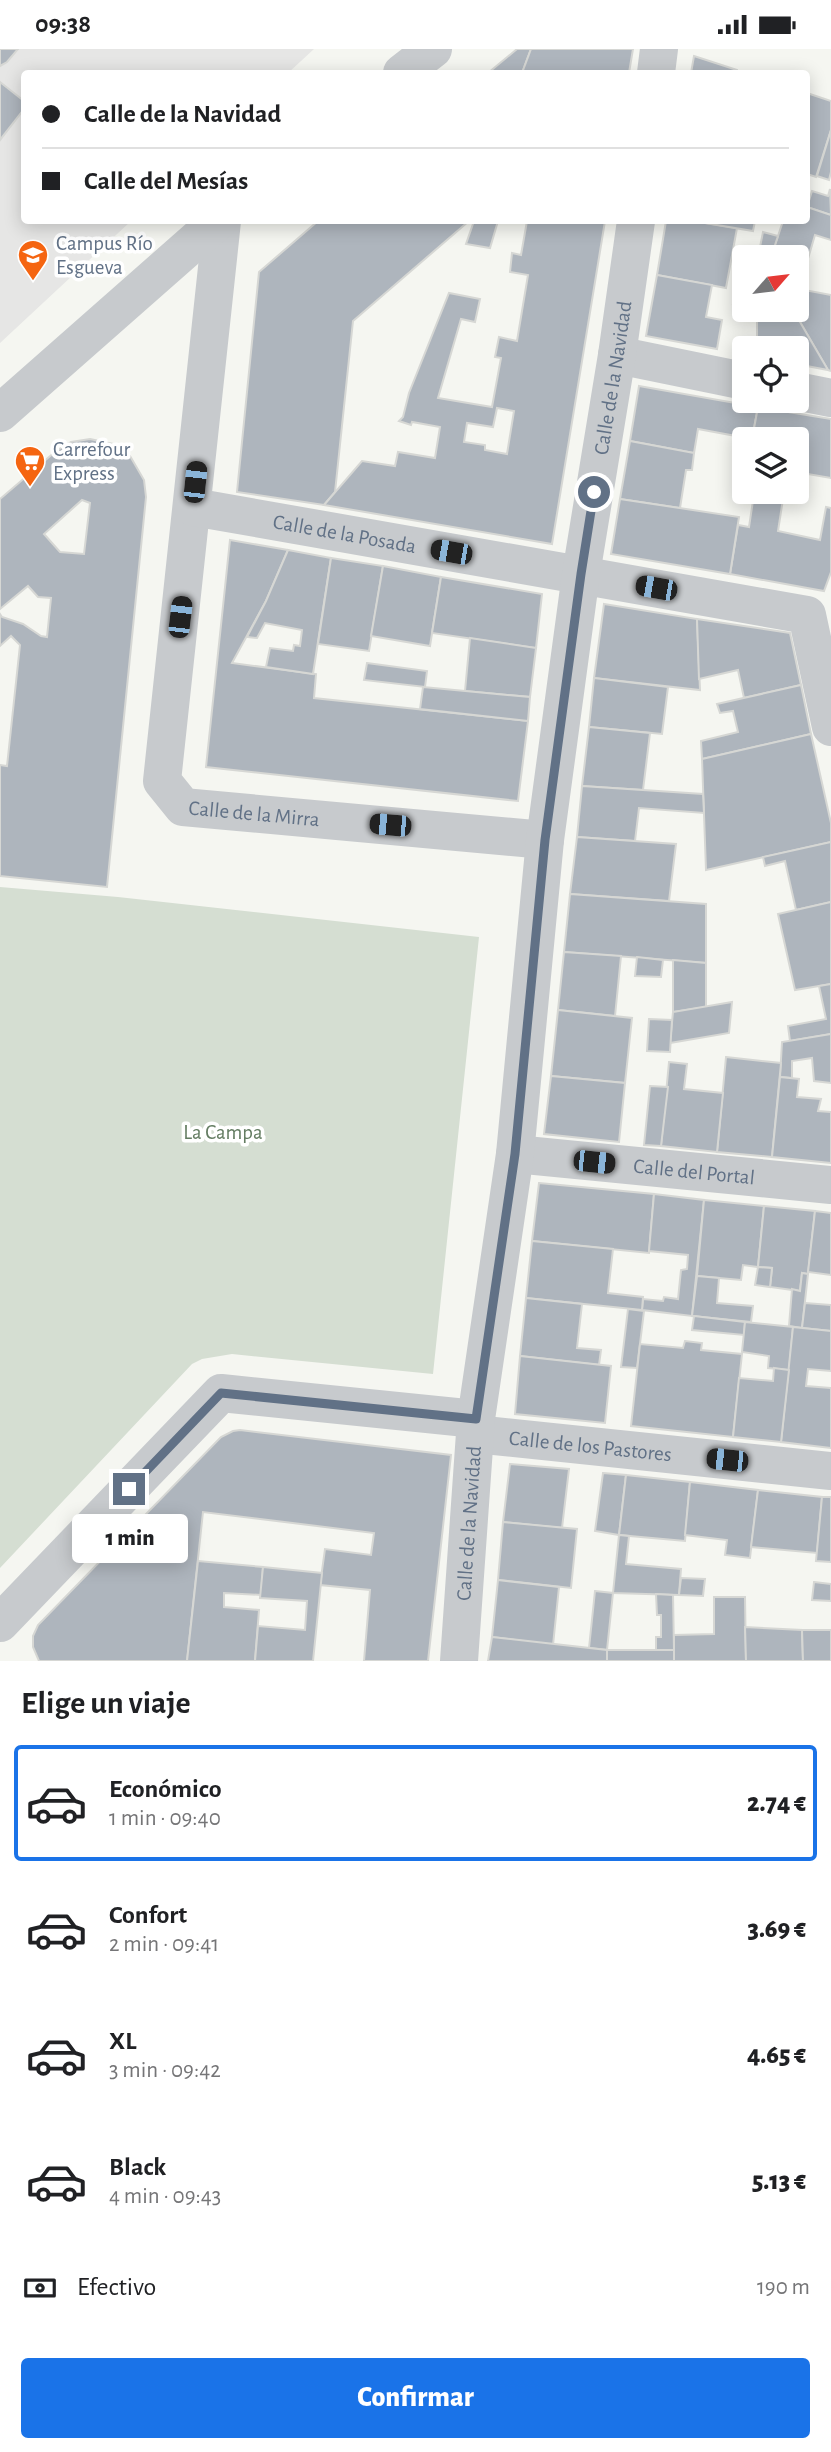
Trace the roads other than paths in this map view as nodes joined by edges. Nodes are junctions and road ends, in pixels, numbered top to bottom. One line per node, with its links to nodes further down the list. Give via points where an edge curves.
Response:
1 (433, 49): 3 (street)
2 (659, 49): 4 (street)
3 (406, 70)
4 (656, 70)
5 (217, 224): 12 (street)
6 (220, 224): 13 (street, Calle de la Mirra)
7 (636, 224): 8 (street, Calle de la Navidad)
8 (617, 355): 9 (street); 14 (street, Calle de la Navidad)
9 (732, 379)
10 (809, 394): 11 (street)
11 (831, 398)
12 (0, 413)
13 (192, 507): 14 (street, Calle de la Posada); 16 (street, Calle de la Mirra, via 162,781 183,807)
14 (581, 574): 15 (street, Calle de la Posada, via 807,615); 16 (street, Calle de la Navidad)
15 (831, 727)
16 (545, 840): 17 (street, Calle de la Navidad)
17 (515, 1154): 18 (street, Calle del Portal); 19 (street, Calle de la Navidad)
18 (831, 1185)
19 (476, 1427): 20 (street, Calle de los Pastores); 21 (street, Calle de los Pastores, via 221,1393); 22 (street, Calle de la Navidad)
20 (831, 1471)
21 (0, 1623)
22 (459, 1661)

